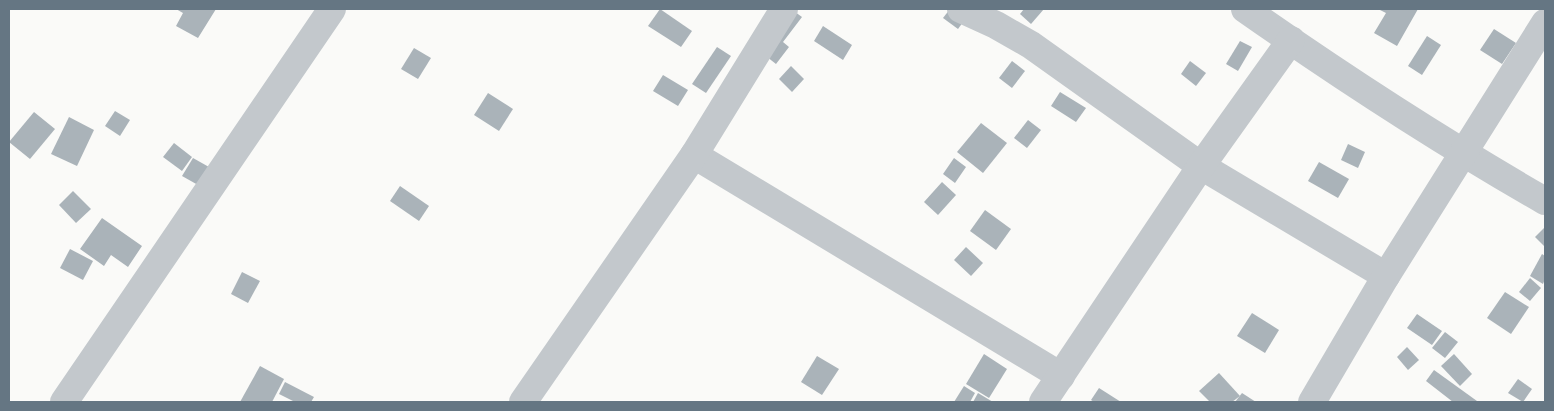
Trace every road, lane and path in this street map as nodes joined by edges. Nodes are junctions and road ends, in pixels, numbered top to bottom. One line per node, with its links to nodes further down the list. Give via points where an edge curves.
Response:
1 (332, 9): 15 (street)
2 (784, 9): 9 (street)
3 (960, 9): 5 (street)
4 (1261, 13): 7 (street)
5 (1002, 17): 10 (street, via 1031,45)
6 (1545, 23): 8 (street)
7 (1291, 40): 8 (street); 10 (street)
8 (1463, 154): 11 (street); 12 (street)
9 (694, 155): 13 (street); 16 (street)
10 (1201, 166): 12 (street); 13 (street)
11 (1545, 201)
12 (1386, 276): 14 (street)
13 (1061, 376): 17 (street)
14 (1320, 399)
15 (64, 402)
16 (523, 402)
17 (1044, 402)

